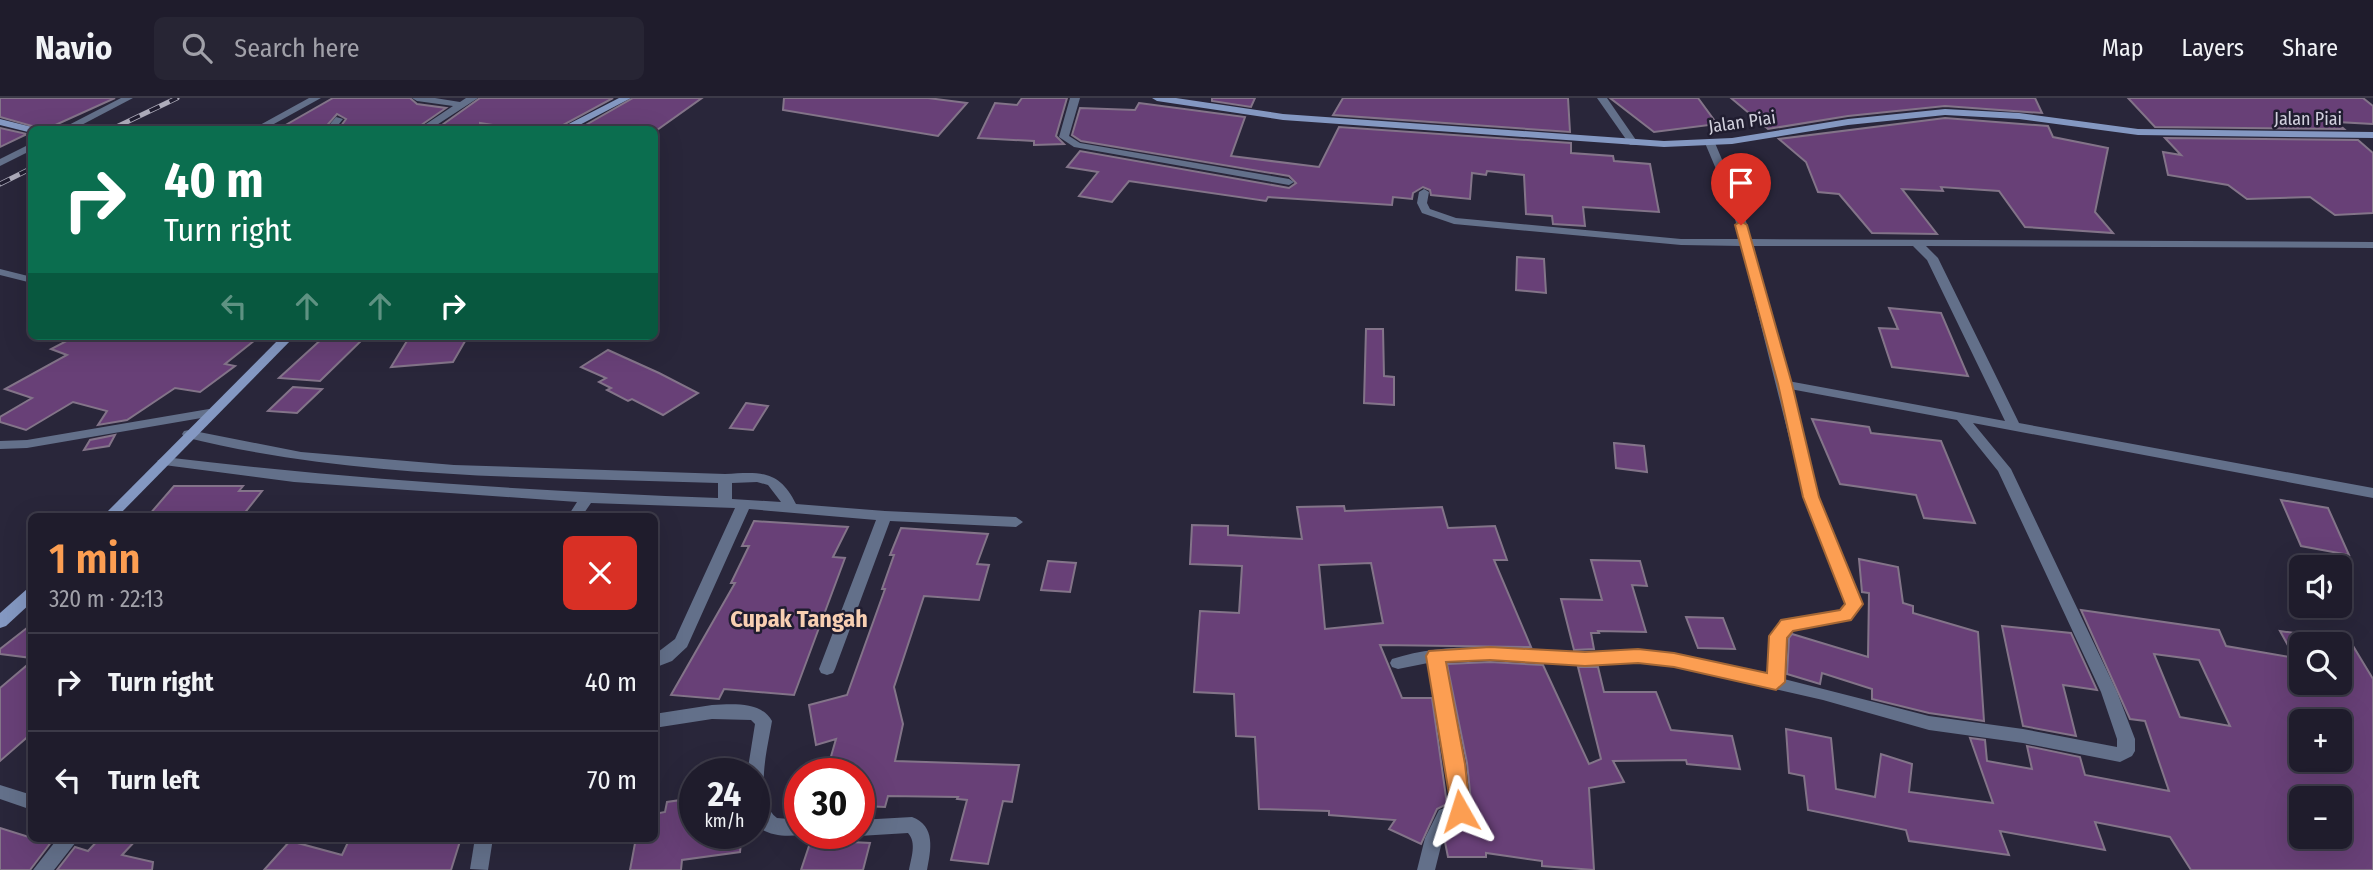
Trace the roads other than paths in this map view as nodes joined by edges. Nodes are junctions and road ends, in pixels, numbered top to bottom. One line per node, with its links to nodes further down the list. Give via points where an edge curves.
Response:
1 (128, 98): 12 (street)
2 (316, 98): 13 (street)
3 (417, 98): 9 (street)
4 (473, 98): 9 (street)
5 (626, 98): 16 (street)
6 (1075, 98): 23 (street, via 1064,137 1077,145)
7 (1157, 98): 19 (street, Jalan Piai, via 1283,117)
8 (1602, 98): 19 (street)
9 (461, 105): 15 (street)
10 (339, 119): 14 (lane)
11 (0, 122): 17 (street)
12 (71, 126)
13 (263, 126)
14 (333, 126)
15 (427, 126)
16 (569, 126)
17 (28, 129)
18 (2373, 135): 20 (street, Jalan Piai, via 2151,133 2019,116 1945,112 1848,121)
19 (1633, 143): 20 (street, Jalan Piai)
20 (1710, 143): 25 (street, via 1737,207)
21 (28, 148): 22 (street)
22 (0, 163)
23 (1289, 183)
24 (1424, 192): 25 (street, via 1426,211 1454,221 1681,242)
25 (1745, 243): 26 (street); 31 (street)
26 (1916, 243): 27 (street); 34 (street, via 1932,258)
27 (2373, 245)
28 (0, 272): 29 (lane)
29 (28, 279)
30 (285, 340): 32 (street)
31 (1785, 384): 33 (street); 56 (street, via 1811,497 1854,604 1845,615 1787,625 1778,636)
32 (209, 413): 35 (street); 36 (lane)
33 (1963, 419): 34 (street); 56 (street, via 2004,469 2109,691 2126,751 2120,755 1929,723)
34 (2015, 428): 41 (street)
35 (189, 435): 37 (street); 38 (street)
36 (0, 445)
37 (301, 456): 39 (street); 40 (street, via 454,469)
38 (164, 461): 39 (street); 46 (street)
39 (294, 477): 42 (street)
40 (725, 479): 43 (street); 45 (street, via 768,478 783,490)
41 (2373, 493)
42 (587, 498): 43 (street); 47 (street)
43 (725, 503): 44 (street)
44 (744, 504): 45 (street); 53 (street, via 681,643)
45 (791, 508): 48 (street)
46 (113, 513)
47 (577, 513)
48 (885, 516): 49 (street); 55 (street)
49 (1016, 522)
50 (28, 597): 51 (street)
51 (0, 622)
52 (1435, 656): 54 (street); 56 (street, via 1638,656); 67 (street, via 1460,811 1445,815)
53 (658, 660)
54 (1398, 663)
55 (827, 669)
56 (1776, 682)
57 (658, 720): 60 (street, via 717,712 759,715 764,720 755,778 759,811 766,822)
58 (0, 792): 59 (street)
59 (28, 802)
60 (784, 827)
61 (875, 827): 66 (street, via 912,825 918,830 923,841)
62 (66, 842): 65 (street)
63 (483, 842): 64 (street)
64 (479, 869)
65 (42, 870)
66 (918, 870)
67 (1426, 870)

